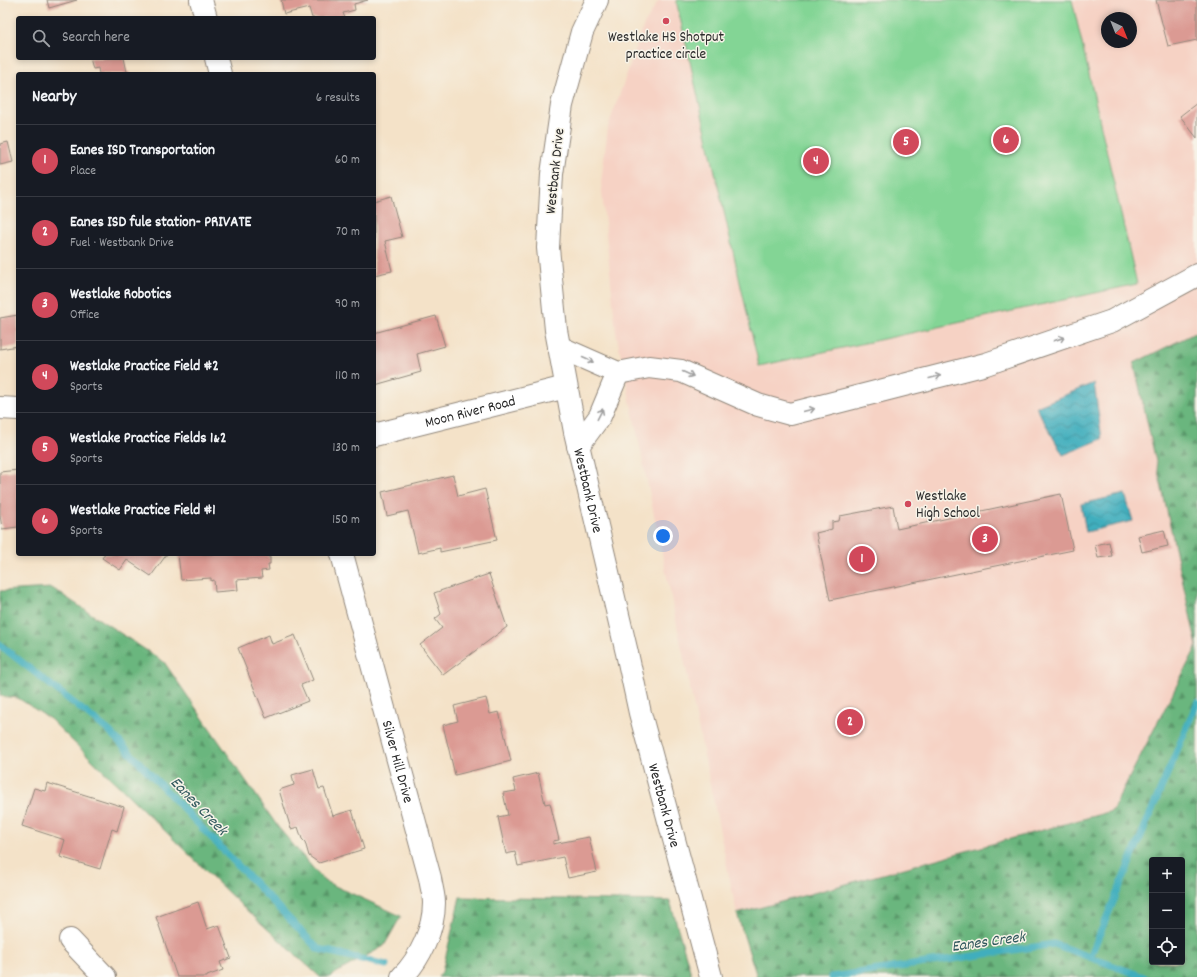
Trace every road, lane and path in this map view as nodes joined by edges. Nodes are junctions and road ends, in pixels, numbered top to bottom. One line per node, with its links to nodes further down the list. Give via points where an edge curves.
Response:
1 (201, 0): 3 (street)
2 (597, 0): 7 (street, Westbank Drive, via 582,32 562,105 552,174 548,248)
3 (205, 16)
4 (216, 60): 5 (street)
5 (220, 72)
6 (1197, 275): 8 (street, one-way to 6, via 650,367 681,371 758,405 790,414 986,364 1112,321)
7 (559, 347): 8 (street, one-way to 8); 9 (street, Westbank Drive)
8 (618, 373): 13 (street, one-way to 8, via 600,416)
9 (566, 387): 12 (street, Moon River Road); 13 (street, Westbank Drive)
10 (0, 408): 11 (street)
11 (16, 409)
12 (376, 435)
13 (578, 446): 18 (street, Westbank Drive, via 640,713)
14 (343, 556): 16 (street, Silver Hill Drive, via 430,878 434,903 430,927 422,949)
15 (70, 940): 17 (street)
16 (406, 972)
17 (105, 977)
18 (711, 977)

